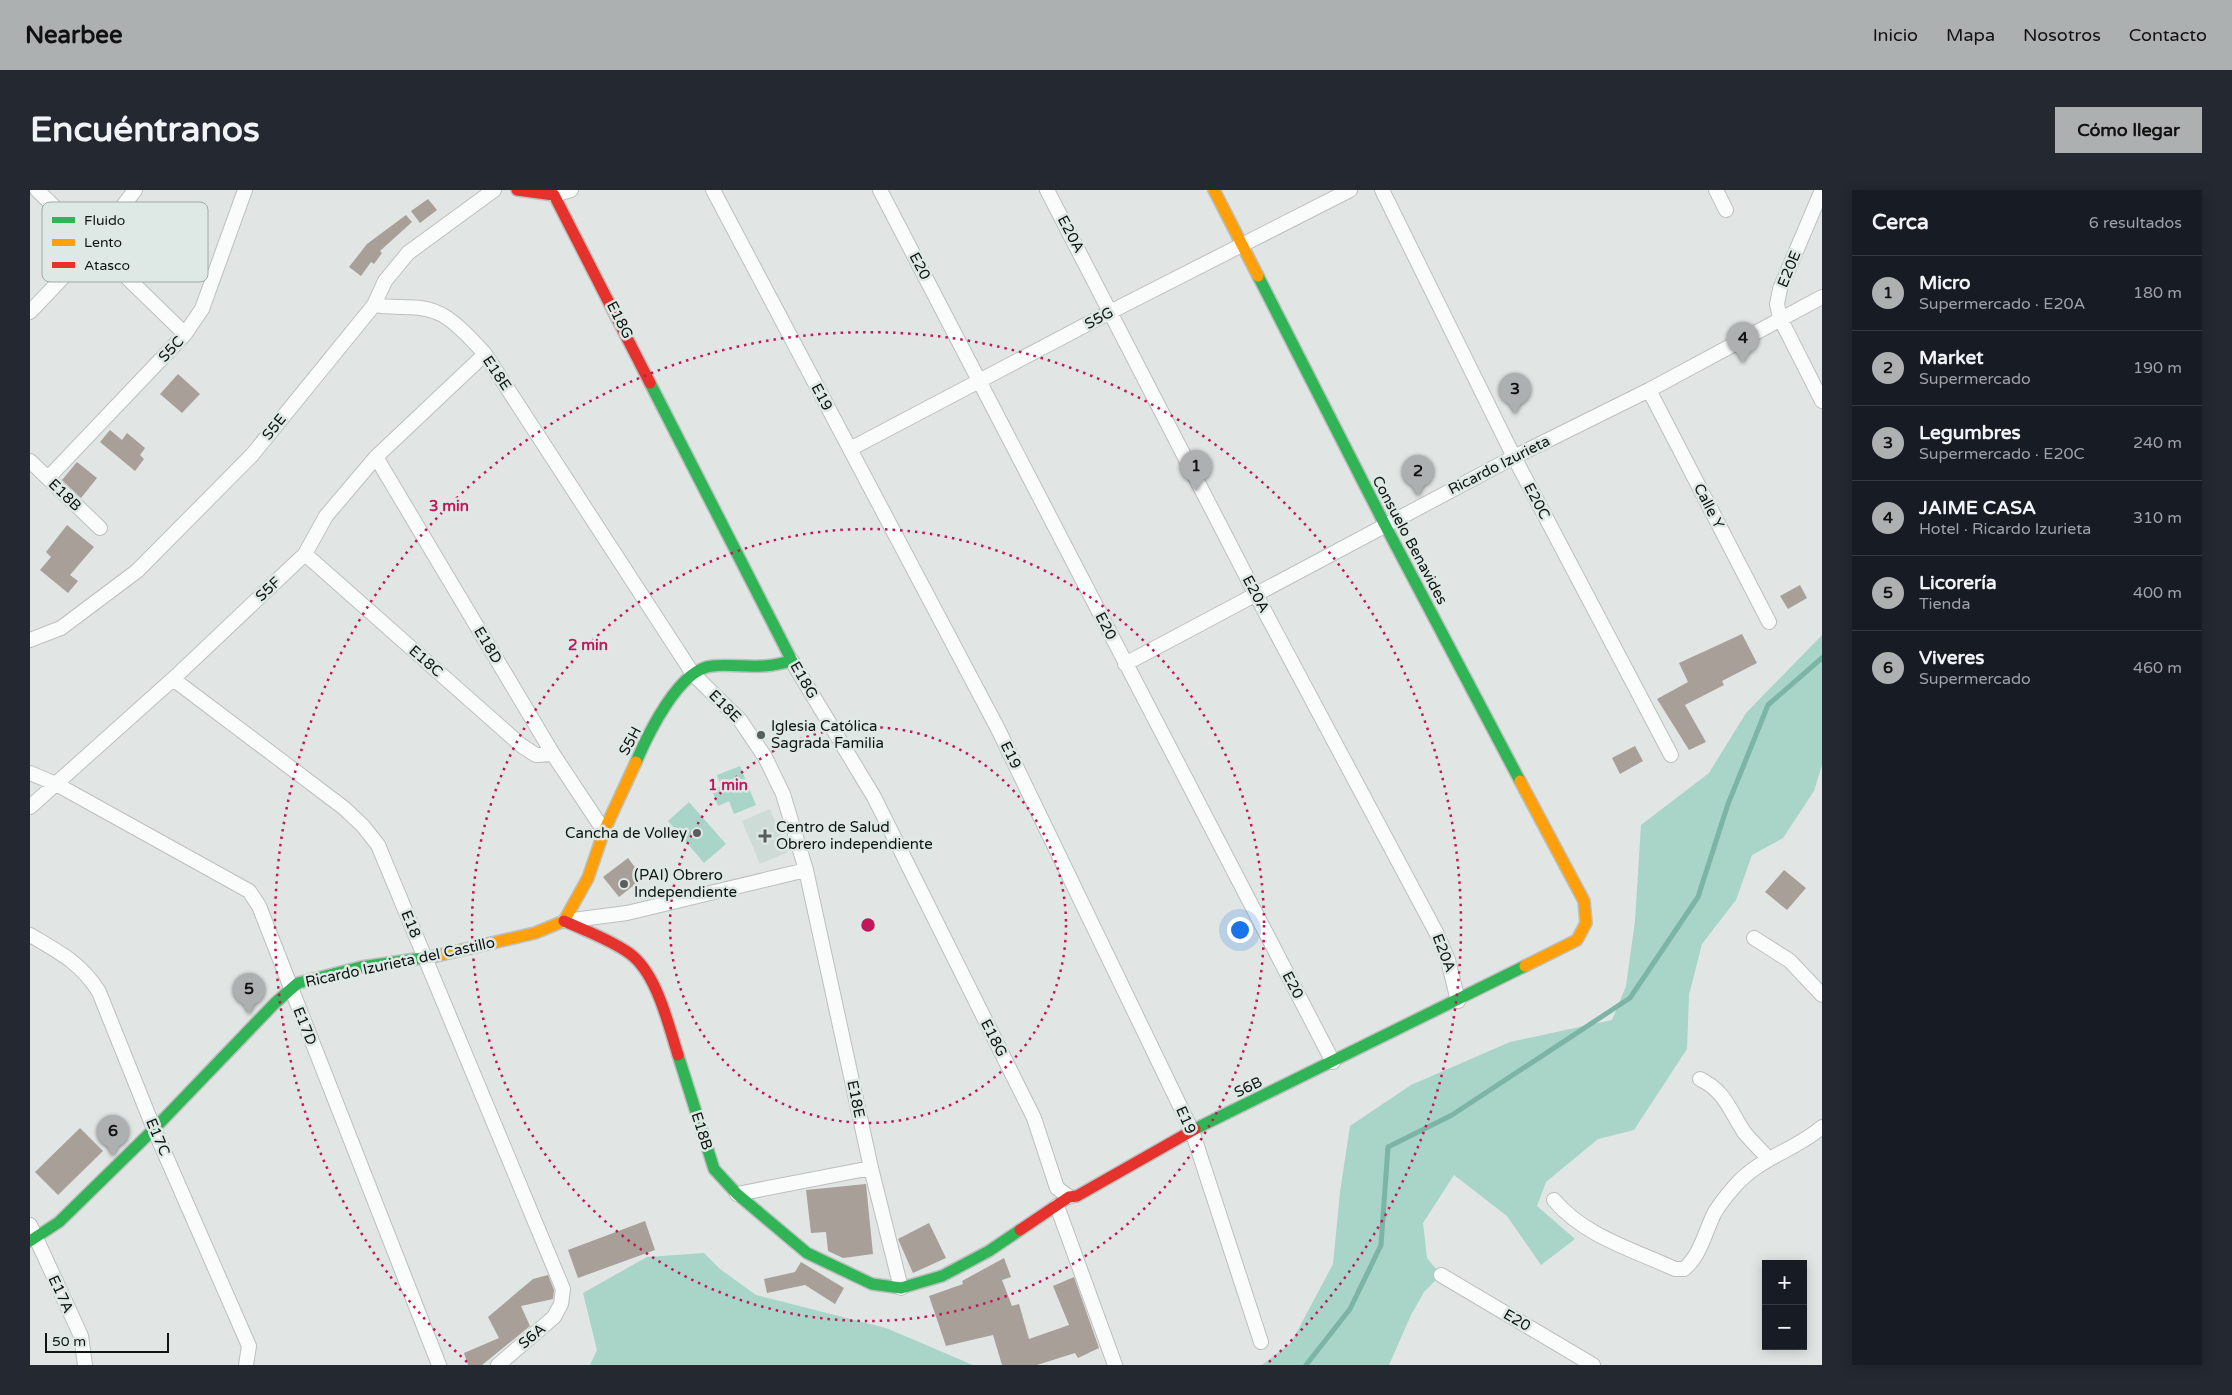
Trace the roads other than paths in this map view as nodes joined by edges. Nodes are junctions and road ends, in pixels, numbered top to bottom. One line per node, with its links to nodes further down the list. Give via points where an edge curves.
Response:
1 (37, 190): 16 (street)
2 (135, 190): 17 (street)
3 (245, 190): 27 (street, S5C, via 202,309)
4 (494, 190): 23 (street, S5E, via 408,253 385,281)
5 (517, 190): 15 (street)
6 (571, 190): 15 (street)
7 (712, 190): 32 (street, E19)
8 (880, 190): 29 (street, E20)
9 (1047, 190): 24 (street, E20A)
10 (1214, 190): 19 (street, Consuelo Benavides)
11 (1350, 190): 19 (street, S5G)
12 (1382, 190): 34 (street, E20C)
13 (1716, 190): 18 (street)
14 (1822, 190): 26 (street, E20E, via 1780,289 1776,304)
15 (554, 195): 43 (street, E18G)
16 (49, 202)
17 (126, 202)
18 (1726, 210)
19 (1242, 246): 24 (street, S5G); 37 (street, Consuelo Benavides)
20 (59, 282): 25 (street)
21 (131, 282): 27 (street)
22 (1822, 297): 26 (street, Ricardo Izurieta)
23 (374, 305): 28 (street, E18E, via 436,312 464,332); 42 (street, S5E, via 252,455 137,571 61,628)
24 (1112, 311): 29 (street, S5G); 40 (street, E20A)
25 (30, 312)
26 (1780, 318): 30 (street, Ricardo Izurieta); 31 (street, E20E)
27 (185, 334): 36 (street, S5C)
28 (485, 354): 33 (street, S5F); 45 (street, E18E)
29 (981, 382): 32 (street, S5G); 44 (street, E20)
30 (1649, 390): 34 (street, Ricardo Izurieta); 41 (street, Calle Y)
31 (1822, 401)
32 (850, 449): 66 (street, E19, via 998,729)
33 (376, 457): 39 (street, S5F, via 326,516); 47 (street, E18D)
34 (1514, 457): 37 (street, Ricardo Izurieta); 48 (street, E20C)
35 (30, 461): 36 (street, E18B)
36 (48, 478): 38 (street, E18B)
37 (1385, 525): 40 (street, Ricardo Izurieta); 54 (street, Consuelo Benavides)
38 (100, 528)
39 (305, 554): 46 (street, S5F); 47 (street, E18C, via 522,746 536,755)
40 (1256, 594): 44 (street, Ricardo Izurieta); 61 (street, E20A, via 1437,934 1448,960)
41 (1769, 622)
42 (33, 635)
43 (792, 660): 45 (street, S5H, via 764,666 711,666); 70 (street, E18G, via 874,797 1034,1118 1057,1188)
44 (1125, 664): 62 (street, E20)
45 (693, 674): 52 (street, S5H, via 667,705 642,748); 53 (street, E18E, via 740,720 765,757 783,794)
46 (173, 679): 50 (street, S5F); 58 (street, E18, via 344,808 363,826 378,845)
47 (553, 754): 52 (street, E18D)
48 (1671, 755)
49 (30, 772): 50 (street, E17D)
50 (56, 784): 51 (street, S5F); 59 (street, E17D, via 249,891 259,906)
51 (30, 807)
52 (604, 831): 55 (street, S5H, via 588,878)
53 (806, 870): 55 (street, Ricardo Izurieta del Castillo, via 626,913); 68 (street, E18E)
54 (1584, 901): 61 (street, S6B, via 1586,923 1577,940)
55 (564, 921): 58 (street, Ricardo Izurieta del Castillo, via 535,933); 69 (street, E18B, via 631,954 646,972 660,1000 714,1169)
56 (30, 934): 65 (street, E17C, via 67,956 88,974 99,992)
57 (1754, 938): 60 (street, via 1790,961)
58 (425, 958): 59 (street, Ricardo Izurieta del Castillo, via 361,967 307,980); 77 (street, E18, via 563,1289)
59 (290, 988): 65 (street, Ricardo Izurieta del Castillo); 81 (street, E17D)
60 (1822, 995)
61 (1458, 1001): 62 (street, S6B)
62 (1333, 1062): 66 (street, S6B)
63 (1700, 1079): 67 (street, via 1724,1096 1746,1134)
64 (1822, 1126): 67 (street, via 1797,1144)
65 (154, 1130): 74 (street, Ricardo Izurieta del Castillo, via 60,1222); 80 (street, E17C, via 249,1346)
66 (1192, 1131): 70 (street, S6B, via 1077,1196); 78 (street, E19)
67 (1768, 1158): 71 (street, via 1734,1187 1716,1211 1692,1263 1684,1269 1675,1269 1588,1230 1575,1222)
68 (871, 1168): 69 (street); 76 (street, E18E)
69 (737, 1194): 76 (street, E18B, via 807,1253 872,1284)
70 (1069, 1197): 72 (street, S6B)
71 (1554, 1200)
72 (1057, 1206): 76 (street, S6B, via 988,1251 942,1276); 83 (street)
73 (30, 1225): 74 (street, E17A)
74 (33, 1240): 79 (street, E17A, via 81,1336)
75 (1441, 1276): 84 (street, E20)
76 (901, 1288)
77 (561, 1304): 82 (street, S6A, via 554,1317)
78 (1261, 1342)
79 (85, 1365)
80 (246, 1365)
81 (439, 1365)
82 (498, 1365)
83 (1115, 1365)
84 (1594, 1365)

